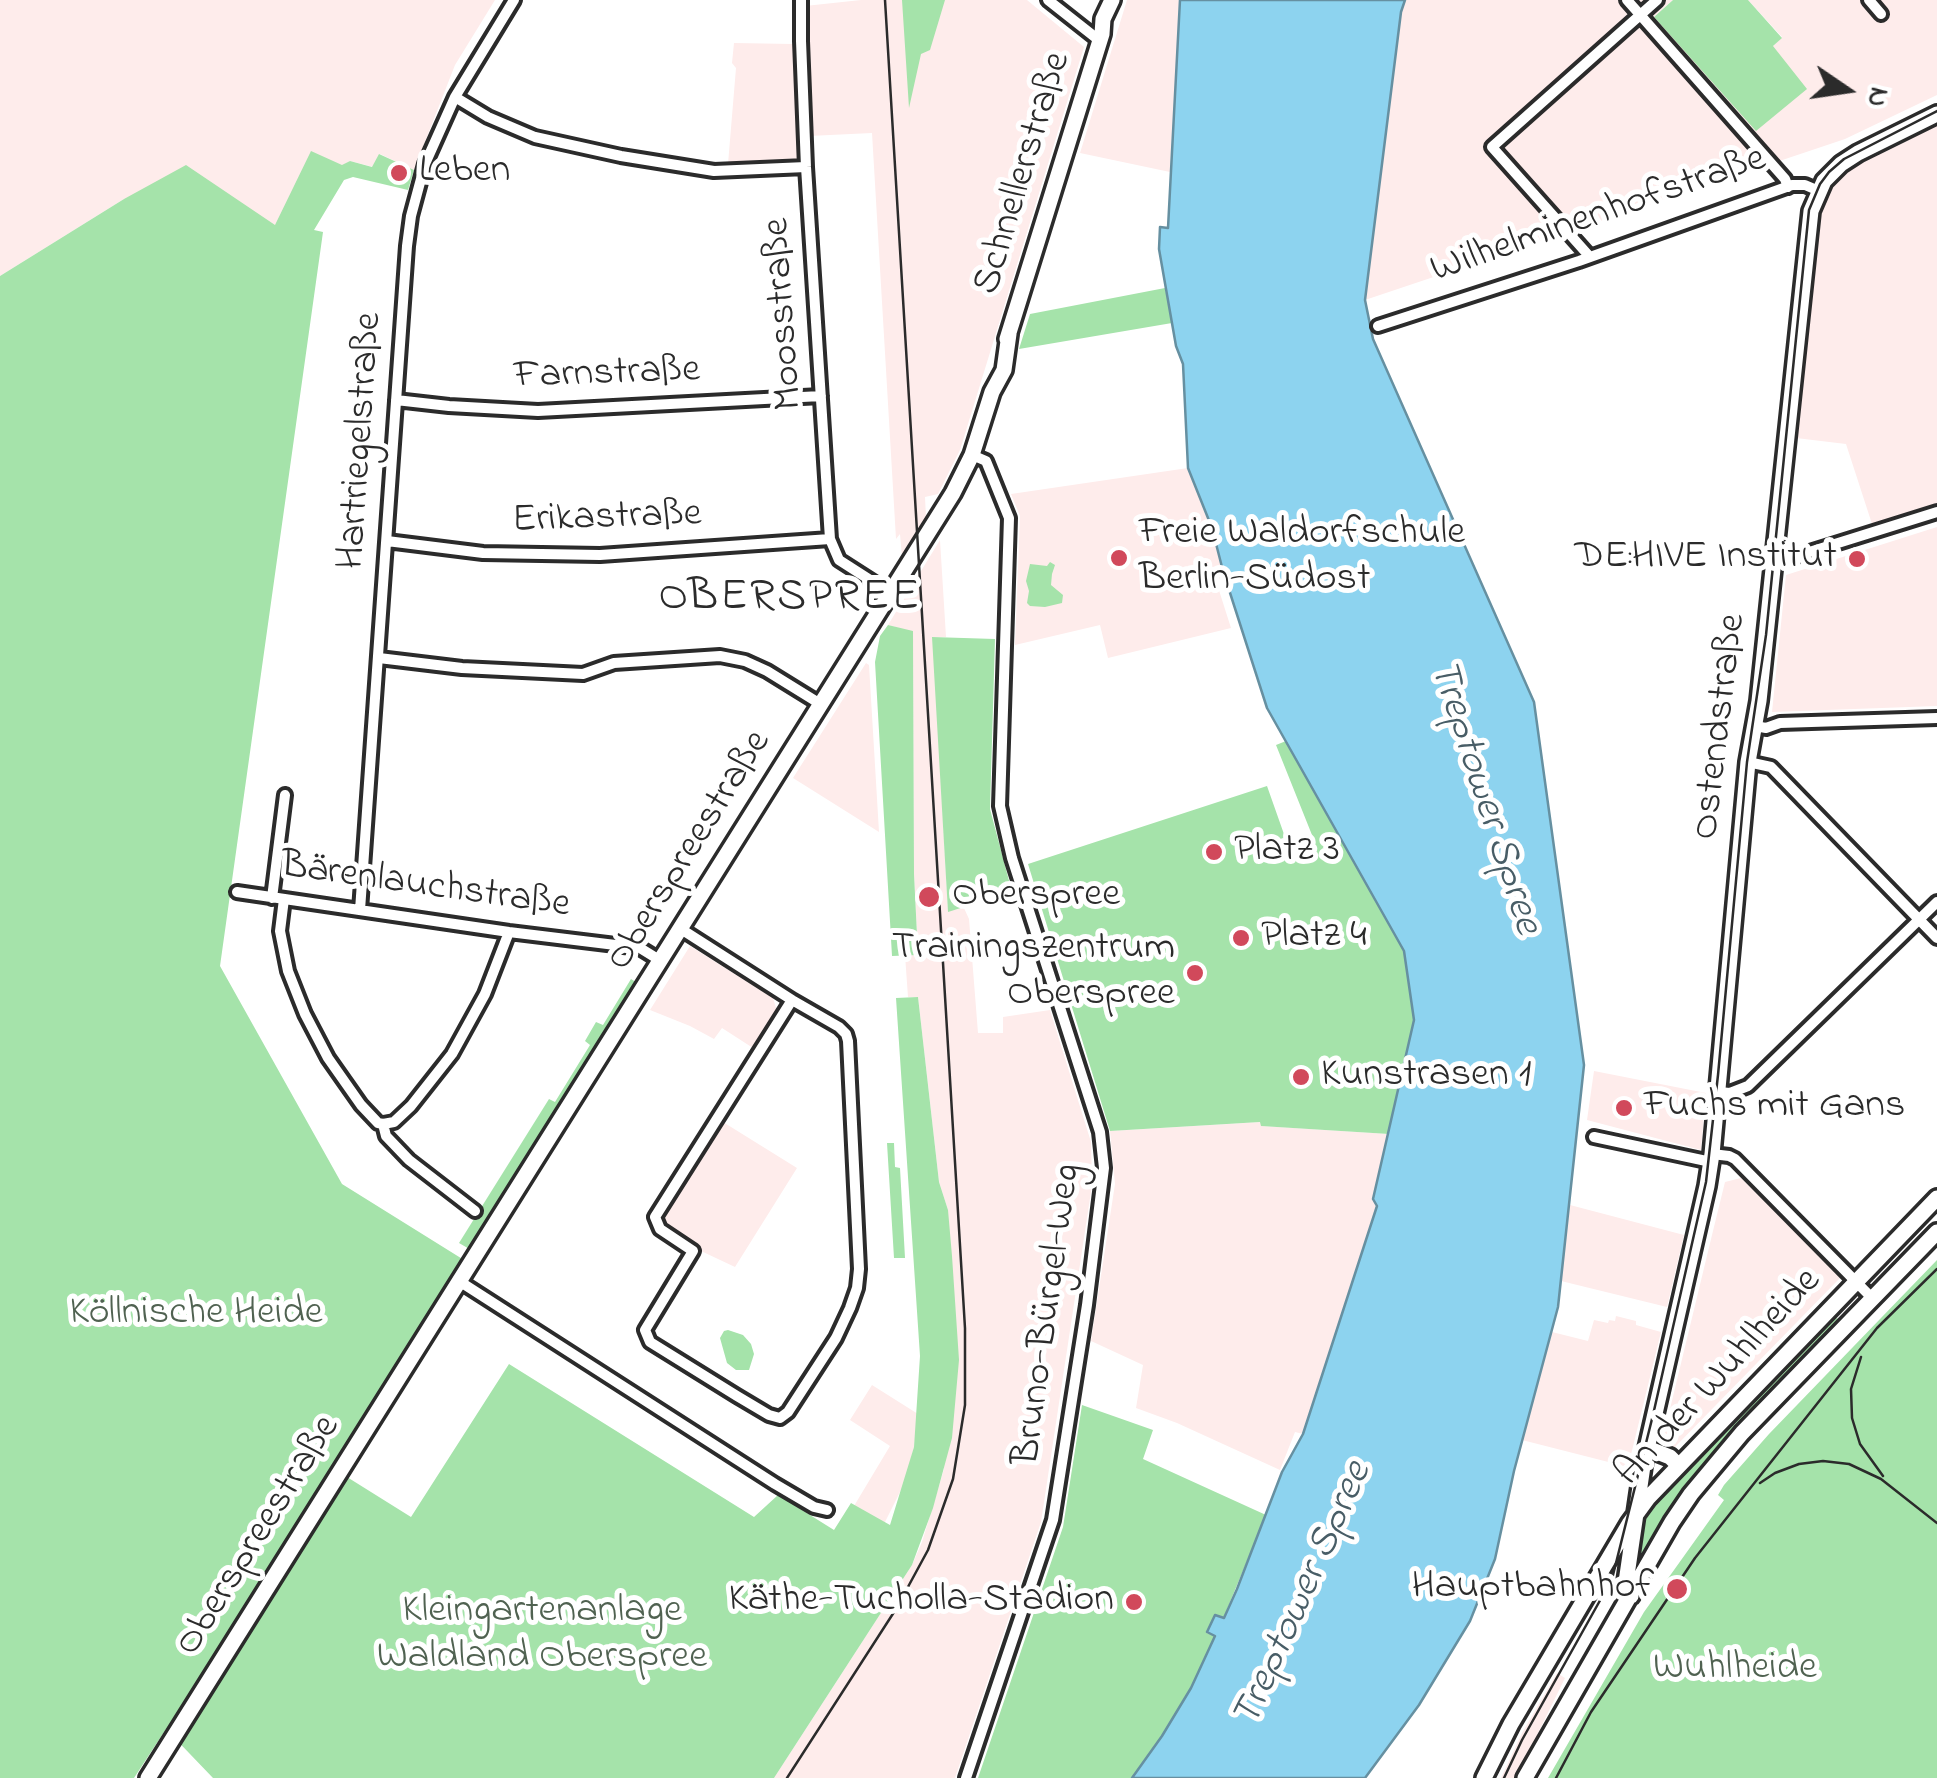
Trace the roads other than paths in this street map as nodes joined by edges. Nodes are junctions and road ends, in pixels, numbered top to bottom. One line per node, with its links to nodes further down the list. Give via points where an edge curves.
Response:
1 (514, 0): 11 (street, Hartriegelstraße)
2 (802, 0): 13 (street, Moosstraße)
3 (1048, 0): 10 (street)
4 (1627, 0): 9 (street)
5 (1656, 0): 9 (street)
6 (1869, 0): 8 (street)
7 (1111, 3): 10 (main road, Schnellerstraße)
8 (1881, 14)
9 (1640, 15): 14 (street); 16 (street, via 1492,147)
10 (1101, 38): 20 (main road, Schnellerstraße)
11 (454, 97): 13 (street, via 535,136 621,156 714,171); 19 (street, Hartriegelstraße, via 410,216)
12 (1937, 114): 15 (main road, Wilhelminenhofstraße, via 1849,158)
13 (806, 168): 18 (street, Moosstraße)
14 (1788, 186): 15 (street, Wilhelminenhofstraße); 16 (street, Wilhelminenhofstraße)
15 (1818, 191): 24 (main road, Ostendstraße, via 1808,230)
16 (1590, 257): 17 (street, Wilhelminenhofstraße)
17 (1378, 326)
18 (821, 396): 19 (street, Farnstraße, via 538,411); 22 (street, Moosstraße)
19 (396, 400): 23 (street, Hartriegelstraße)
20 (972, 455): 25 (main road, Oberspreestraße); 58 (street, Bruno-Bürgel-Weg, via 986,462 1010,518 1000,806 1100,1132 1104,1188 1053,1520)
21 (1937, 512): 24 (street)
22 (830, 539): 23 (street, Erikastraße, via 600,554 484,553); 25 (street, via 839,560)
23 (386, 541): 26 (street, Hartriegelstraße)
24 (1774, 558): 29 (main road, Ostendstraße)
25 (892, 594): 27 (main road, Oberspreestraße)
26 (380, 658): 27 (street, via 583,674 614,663 720,656 768,671); 35 (street, Hartriegelstraße)
27 (822, 705): 37 (main road, Oberspreestraße)
28 (1937, 718): 29 (street)
29 (1755, 726): 30 (main road, Ostendstraße)
30 (1748, 762): 36 (street, via 1772,767); 42 (main road, Ostendstraße)
31 (285, 795): 33 (street)
32 (237, 892): 33 (street, Bärenlauchstraße)
33 (278, 898): 35 (street, Bärenlauchstraße); 43 (street, via 282,950 305,1014 341,1078)
34 (1937, 902): 36 (street)
35 (360, 910): 38 (street, Bärenlauchstraße)
36 (1919, 920): 39 (street); 42 (street, via 1748,1086)
37 (681, 929): 40 (main road, Oberspreestraße); 41 (street)
38 (509, 932): 40 (street, Bärenlauchstraße, via 640,948); 43 (street, via 452,1054 411,1106)
39 (1937, 938)
40 (661, 961): 49 (main road, Oberspreestraße)
41 (792, 1000): 41 (street, via 840,1027 848,1041 859,1269 836,1338 780,1418 650,1342 645,1330 693,1251 660,1230 655,1217)
42 (1718, 1092): 45 (main road, Ostendstraße)
43 (384, 1124): 47 (street, via 408,1160)
44 (1594, 1137): 45 (street)
45 (1712, 1158): 50 (street, via 1735,1159); 52 (main road, Ostendstraße)
46 (1937, 1198): 50 (main road, An der Wuhlheide)
47 (475, 1211)
48 (1937, 1232): 51 (main road, An der Wuhlheide)
49 (459, 1281): 54 (street, via 775,1484); 57 (main road, Oberspreestraße)
50 (1856, 1282): 51 (street); 53 (main road, An der Wuhlheide)
51 (1872, 1298): 56 (main road, An der Wuhlheide, via 1712,1466)
52 (1647, 1448): 53 (main road); 55 (main road, Ostendstraße)
53 (1678, 1464): 55 (main road, An der Wuhlheide)
54 (828, 1510)
55 (1636, 1514): 56 (main road, Ostendstraße, via 1626,1582); 59 (main road, An der Wuhlheide)
56 (1630, 1596): 60 (main road, An der Wuhlheide)
57 (148, 1778)
58 (966, 1778)
59 (1484, 1778)
60 (1525, 1778)

